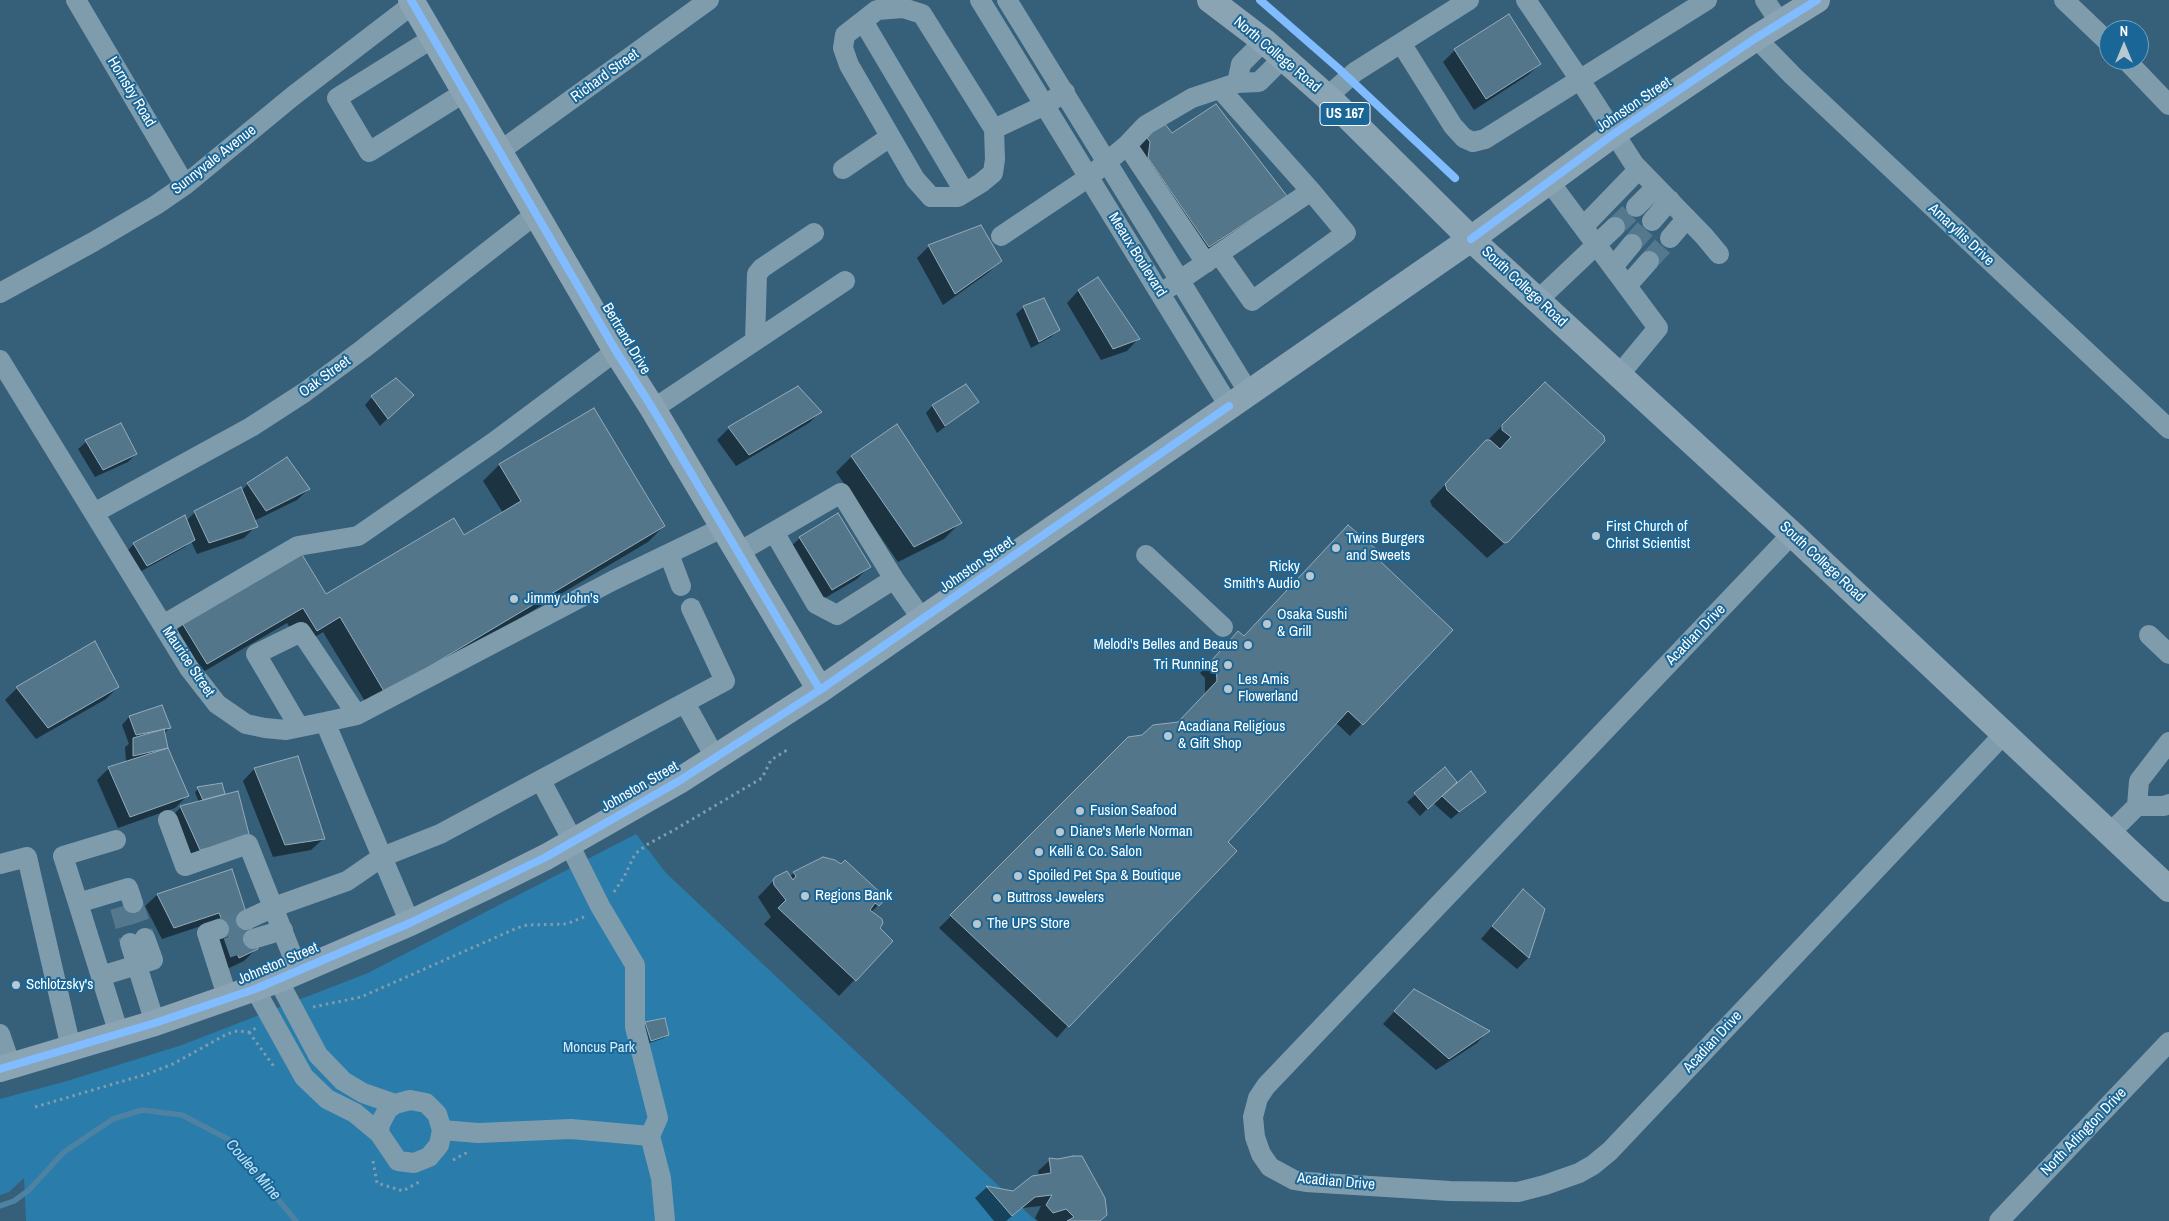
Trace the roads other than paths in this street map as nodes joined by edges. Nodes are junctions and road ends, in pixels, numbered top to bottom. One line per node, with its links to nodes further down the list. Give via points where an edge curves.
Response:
1 (76, 0): 41 (street, Hornsby Road)
2 (709, 0): 35 (street, Richard Street)
3 (980, 0): 29 (street, Meaux Boulevard)
4 (1007, 0): 26 (street, Meaux Boulevard)
5 (1469, 0): 19 (street)
6 (1526, 0): 23 (street)
7 (1707, 0): 23 (street)
8 (1765, 0): 14 (street)
9 (1817, 0): 14 (main road, Johnston Street)
10 (2064, 0): 15 (street)
11 (1214, 1): 18 (main road, North College Road / US 167)
12 (412, 2): 16 (main road, Bertrand Drive); 22 (street, Sunnyvale Avenue)
13 (863, 21): 31 (street, via 877,10 903,8 922,14); 33 (street, via 846,35 843,48 849,65); 43 (street)
14 (1780, 23): 17 (main road, Johnston Street)
15 (2099, 33)
16 (433, 38): 25 (main road, Bertrand Drive); 28 (street)
17 (1756, 38): 32 (main road, Johnston Street); 73 (street, Amaryllis Drive)
18 (1264, 41): 20 (main road, North College Road / US 167); 24 (street, via 1241,64)
19 (1401, 43): 23 (street, via 1453,126 1473,142 1485,139); 27 (street, via 1355,72)
20 (1283, 58): 24 (street, via 1259,82); 27 (main road, North College Road / US 167)
21 (2136, 70): 30 (street)
22 (322, 74): 28 (street); 41 (street, Sunnyvale Avenue)
23 (1580, 80): 32 (street)
24 (1229, 87): 34 (street, via 1192,98 1146,125); 42 (street)
25 (465, 92): 28 (street, via 369,152); 35 (main road, Bertrand Drive)
26 (1065, 92): 29 (street); 36 (street, Meaux Boulevard)
27 (1327, 97): 54 (main road, North College Road / US 167)
28 (337, 98)
29 (1044, 105): 31 (street); 39 (street, Meaux Boulevard)
30 (2169, 105)
31 (994, 128): 43 (street, via 996,159 992,172 982,183)
32 (1615, 134): 38 (street); 40 (main road, Johnston Street)
33 (890, 137): 37 (street); 43 (street, via 915,179 931,197 958,197)
34 (1127, 145): 36 (street); 58 (street)
35 (500, 151): 46 (main road, Bertrand Drive)
36 (1107, 161): 39 (street); 61 (street, Meaux Boulevard)
37 (843, 169)
38 (1639, 169): 44 (street); 49 (street)
39 (1089, 177): 52 (street); 64 (street, Meaux Boulevard)
40 (1549, 181): 49 (street); 54 (main road, Johnston Street)
41 (185, 185): 65 (street, Sunnyvale Avenue)
42 (1311, 191): 58 (street); 58 (street, via 1346,233 1252,301)
43 (965, 193)
44 (1663, 194): 45 (street); 47 (street); 48 (street)
45 (1636, 207)
46 (536, 212): 68 (main road, Bertrand Drive); 74 (street, Oak Street, via 305,392 251,427)
47 (1687, 218): 53 (street); 57 (street)
48 (1652, 221)
49 (1583, 226): 56 (street)
50 (1615, 228): 56 (street)
51 (814, 233): 67 (street, via 757,274)
52 (1001, 236)
53 (1670, 238)
54 (1471, 239): 66 (main road, South College Road); 71 (main road, Johnston Street)
55 (1632, 244): 60 (street)
56 (1597, 246): 60 (street); 66 (street)
57 (1720, 254)
58 (1212, 259): 61 (street)
59 (1650, 261): 63 (street)
60 (1613, 268): 63 (street)
61 (1180, 280): 64 (street); 71 (street, Meaux Boulevard)
62 (845, 281): 67 (street)
63 (1626, 286): 70 (street, via 1658,328)
64 (1160, 292): 71 (street, Meaux Boulevard)
65 (0, 293)
66 (1538, 300): 70 (main road, South College Road)
67 (755, 341): 72 (street)
68 (616, 352): 72 (main road, Bertrand Drive); 85 (street, via 358,536 298,546)
69 (0, 360): 74 (street, Maurice Street)
70 (1619, 375): 76 (main road, South College Road)
71 (1239, 399): 84 (main road, Johnston Street)
72 (653, 410): 75 (main road, Bertrand Drive)
73 (2169, 429)
74 (94, 513): 85 (street, Maurice Street)
75 (724, 527): 78 (main road, Bertrand Drive); 79 (street, Maurice Street)
76 (1792, 534): 94 (main road, South College Road); 94 (street, Acadian Drive, via 1266,1086 1258,1098 1253,1117 1255,1137 1270,1167 1294,1180 1306,1182 1518,1192 1579,1173 1593,1165 1610,1151)
77 (776, 536): 78 (street); 81 (street, via 816,604 837,615); 81 (street, via 841,493)
78 (738, 552): 89 (main road, Bertrand Drive)
79 (669, 554): 82 (street); 91 (street, Maurice Street)
80 (1146, 555): 86 (street)
81 (894, 579): 84 (street)
82 (681, 586)
83 (691, 608): 90 (street, via 725,681)
84 (922, 619): 89 (main road, Johnston Street)
85 (163, 625): 93 (street, Maurice Street, via 199,681 226,712 246,724 265,728 286,730)
86 (1223, 628)
87 (2149, 635): 88 (street)
88 (2169, 654)
89 (820, 690): 96 (main road, Johnston Street)
90 (685, 703): 96 (street); 97 (street)
91 (357, 715): 92 (street, Maurice Street); 93 (street, via 301,632 256,654)
92 (325, 722): 93 (street, Maurice Street); 104 (street)
93 (299, 727)
94 (2004, 734): 101 (main road, South College Road)
95 (2169, 742): 99 (street, via 2138,781)
96 (716, 759): 103 (main road, Johnston Street)
97 (541, 781): 103 (street); 104 (street, via 440,834)
98 (2169, 804): 99 (street)
99 (2137, 806): 101 (street)
100 (168, 820): 109 (street, via 185,866 248,844)
101 (2110, 833): 106 (main road, South College Road)
102 (116, 840): 108 (street, via 63,856)
103 (571, 843): 111 (main road, Johnston Street); 129 (street, via 600,906 635,966 635,1027 658,1118)
104 (382, 857): 109 (street, via 348,881); 111 (street)
105 (0, 864): 124 (street, via 27,857)
106 (2169, 889)
107 (115, 901): 108 (street)
108 (78, 902): 117 (street)
109 (274, 907): 110 (street); 113 (street)
110 (246, 920)
111 (410, 923): 118 (main road, Johnston Street)
112 (219, 929): 119 (street, via 207,933 220,950)
113 (283, 930): 114 (street); 118 (street)
114 (253, 939)
115 (131, 942): 116 (street)
116 (131, 967): 117 (street); 120 (street)
117 (101, 976): 122 (street)
118 (277, 980): 119 (main road, Johnston Street); 126 (street, via 318,1055 343,1081 363,1093); 128 (street, via 304,1077 327,1099 355,1113)
119 (228, 999): 120 (main road, Johnston Street)
120 (155, 1023): 122 (main road, Johnston Street)
121 (0, 1034): 125 (street)
122 (119, 1034): 124 (main road, Johnston Street)
123 (2169, 1042): 131 (street, North Arlington Drive)
124 (71, 1048): 125 (main road, Johnston Street)
125 (5, 1067)
126 (395, 1104): 127 (street, via 410,1100 426,1104 437,1114); 128 (street, via 383,1116)
127 (442, 1130): 128 (street, via 439,1145 429,1157 414,1163 398,1160); 129 (street, via 478,1133 571,1129)
128 (379, 1133)
129 (650, 1136): 130 (street, via 661,1178)
130 (665, 1221)
131 (1999, 1221)

